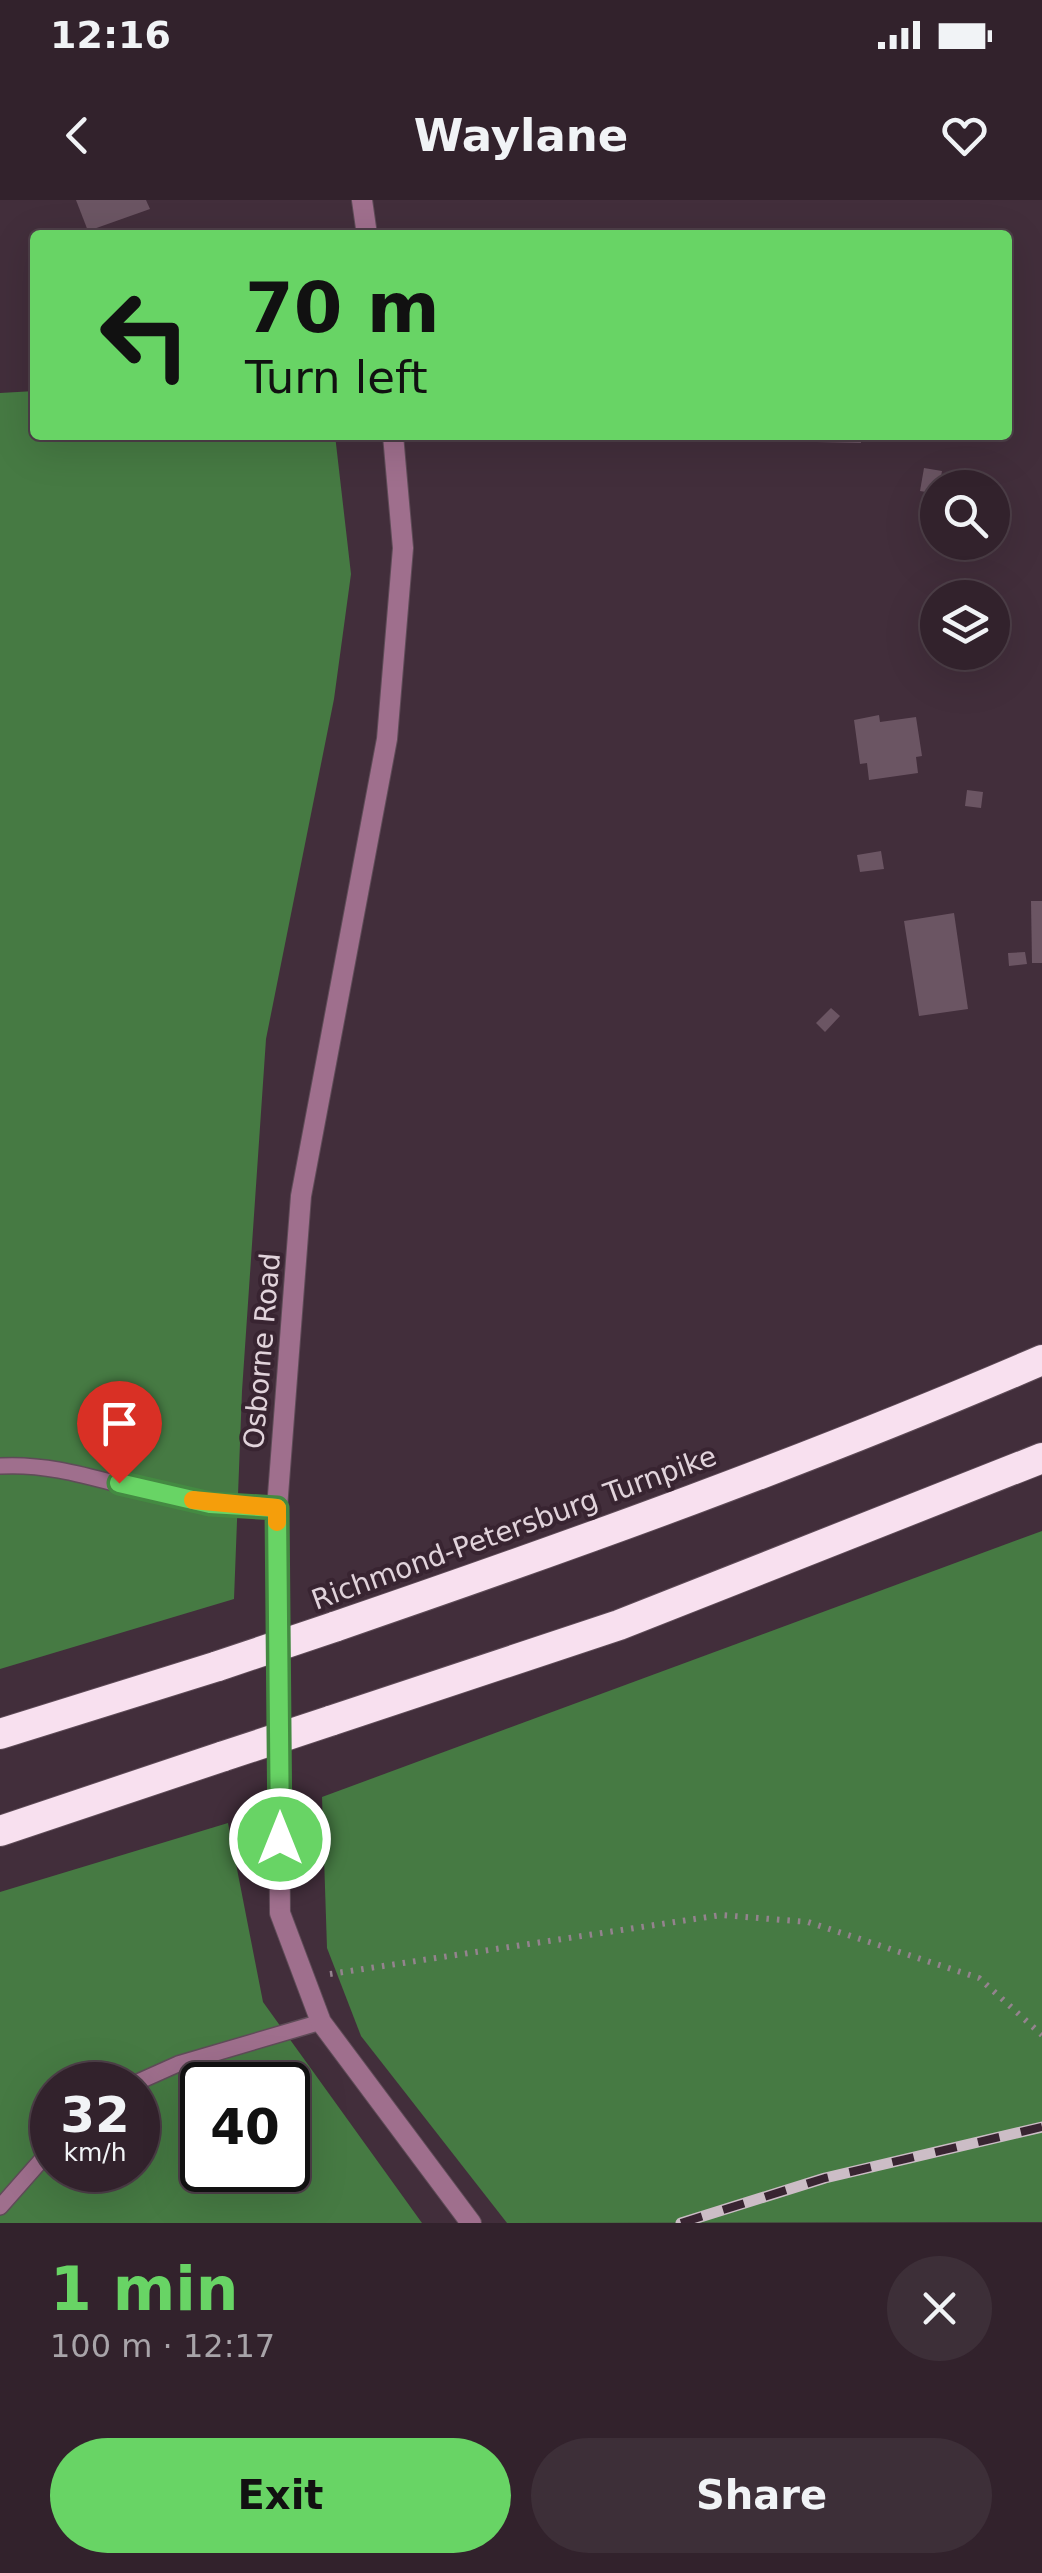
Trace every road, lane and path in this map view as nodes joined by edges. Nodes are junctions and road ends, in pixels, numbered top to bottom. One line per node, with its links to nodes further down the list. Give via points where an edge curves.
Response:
1 (362, 200): 2 (street)
2 (366, 230)
3 (394, 440): 7 (street, Osborne Road, via 403,548 388,739 301,1196)
4 (1042, 1360): 8 (highway, Richmond-Petersburg Turnpike, bridge, via 642,1518 334,1627)
5 (1042, 1458): 9 (highway, bridge, via 619,1625)
6 (0, 1466): 7 (lane, via 93,1474 210,1504)
7 (277, 1508): 10 (street, Osborne Road, via 280,1912)
8 (0, 1734)
9 (0, 1831)
10 (304, 1977): 11 (street, Osborne Road); 12 (path, via 721,1914 808,1922 980,1978)
11 (320, 2022): 13 (lane); 16 (street, Osborne Road)
12 (1042, 2035)
13 (160, 2072)
14 (30, 2173): 15 (lane)
15 (0, 2207)
16 (472, 2223)

